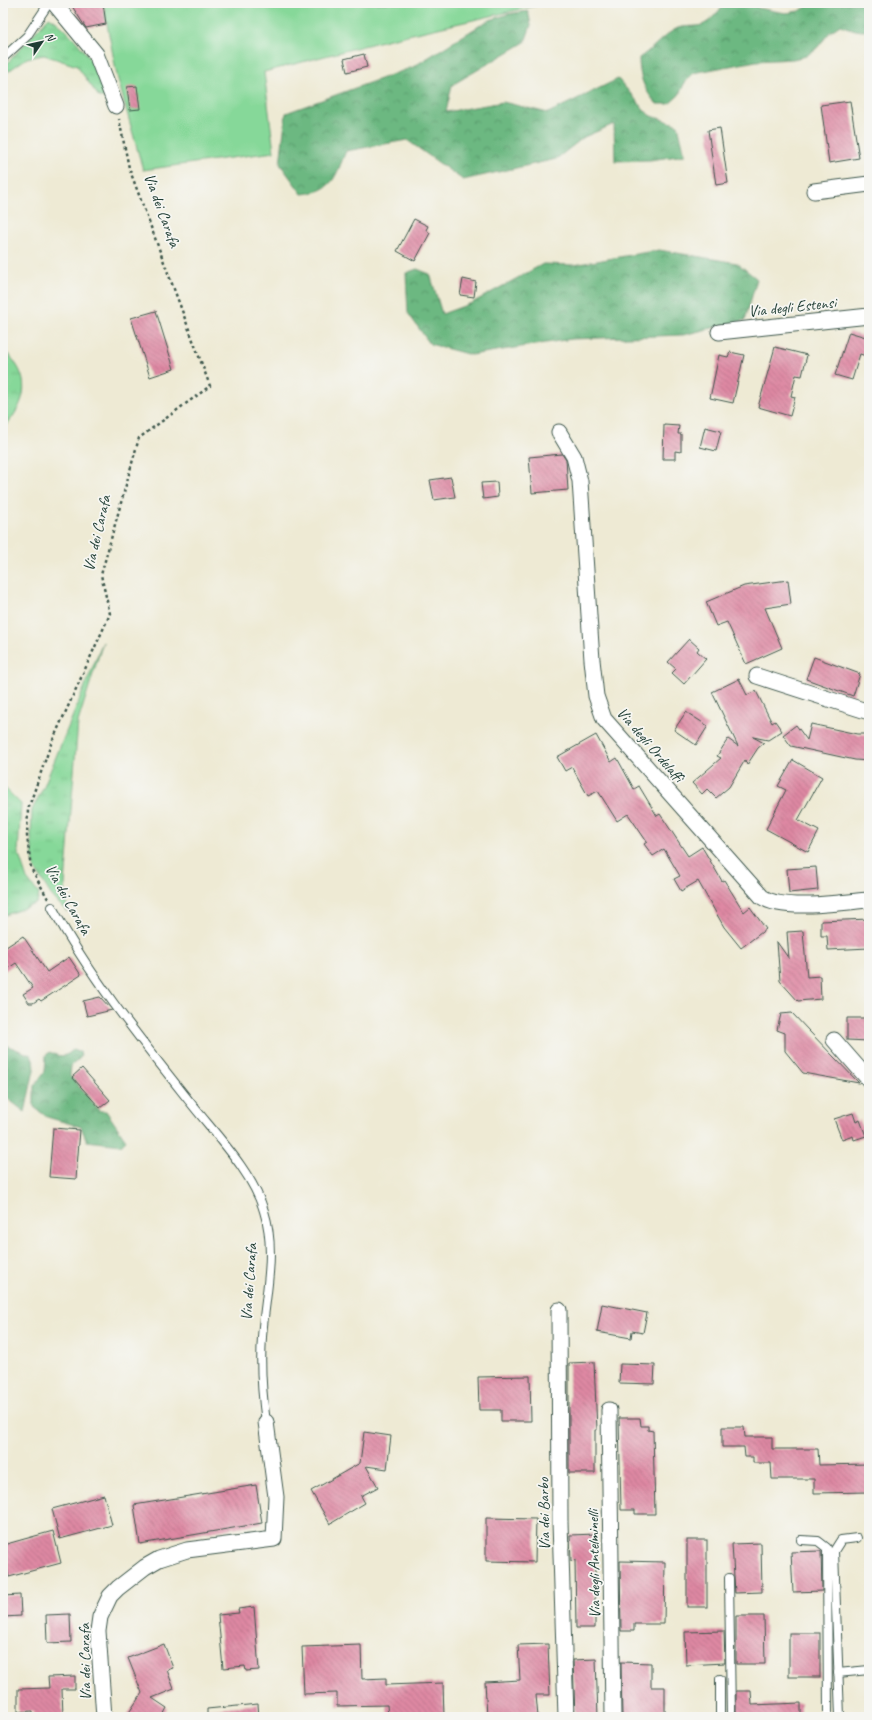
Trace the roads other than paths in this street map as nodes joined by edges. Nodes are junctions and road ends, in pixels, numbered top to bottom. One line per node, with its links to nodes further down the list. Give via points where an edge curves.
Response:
1 (49, 3): 3 (lane, via 26,36)
2 (54, 3): 4 (street, via 96,54)
3 (3, 58)
4 (116, 106)
5 (869, 184): 6 (street)
6 (814, 191)
7 (869, 316): 8 (street, Via degli Estensi)
8 (719, 332)
9 (559, 432): 12 (street, Via degli Ordelaffi, via 574,457 580,481 592,660 596,696 604,718 762,897 773,903 788,905)
10 (757, 676): 11 (street)
11 (869, 712)
12 (869, 900)
13 (52, 907): 18 (lane, Via dei Carafa, via 69,938 123,1018 238,1162 261,1201 270,1246 269,1282 261,1350)
14 (834, 1040): 15 (street)
15 (866, 1072)
16 (559, 1310): 26 (street, Via dei Barbo, via 560,1506)
17 (609, 1410): 27 (street, Via degli Antelminelli)
18 (266, 1422): 25 (street, Via dei Carafa, via 276,1497 274,1539 187,1550 166,1556 145,1567 118,1588 104,1608 98,1631)
19 (857, 1538): 23 (lane, via 841,1540 834,1550)
20 (801, 1540): 30 (lane, via 818,1541 827,1548)
21 (730, 1578): 29 (lane)
22 (869, 1670): 23 (lane)
23 (838, 1673): 31 (lane)
24 (720, 1679): 28 (lane)
25 (104, 1717)
26 (566, 1717)
27 (612, 1717)
28 (720, 1717)
29 (731, 1717)
30 (828, 1717)
31 (840, 1717)

